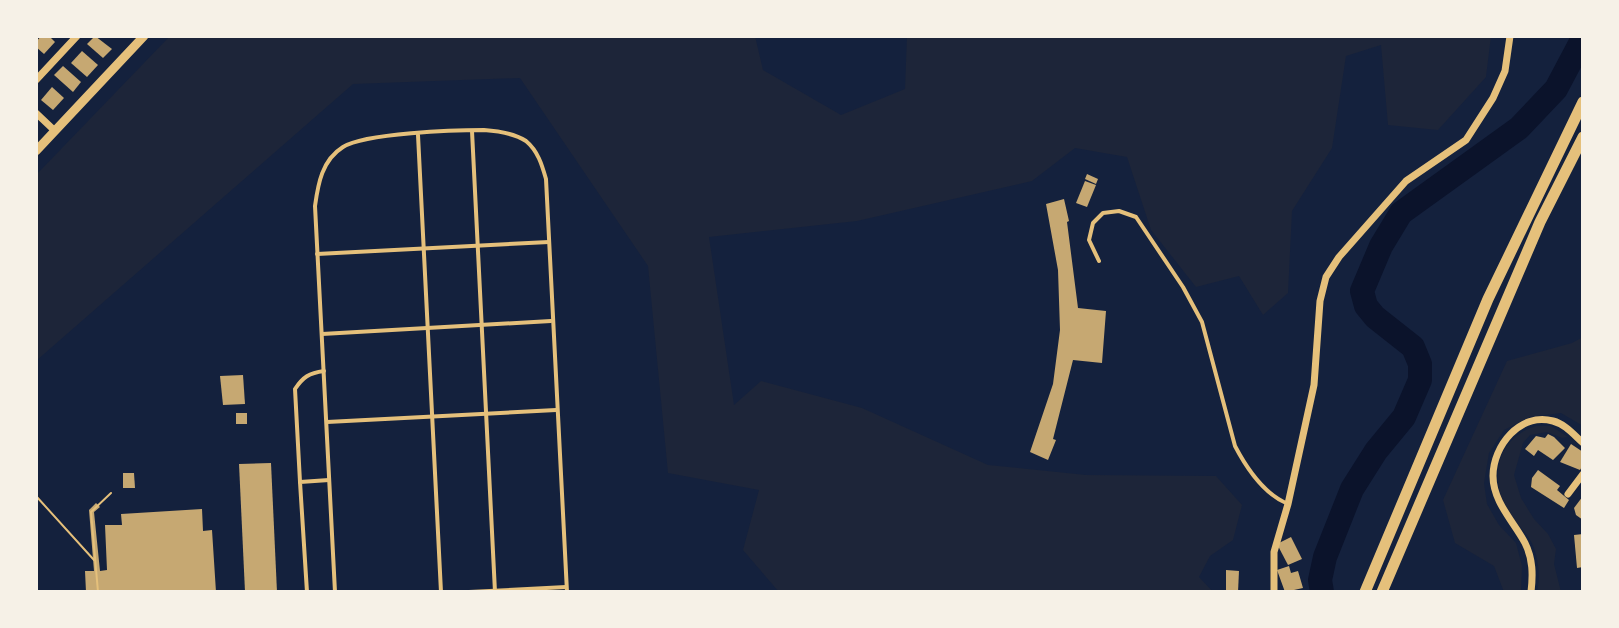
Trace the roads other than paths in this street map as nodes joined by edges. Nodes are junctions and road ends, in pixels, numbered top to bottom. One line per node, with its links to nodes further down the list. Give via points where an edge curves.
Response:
1 (61, 36): 5 (street)
2 (77, 36): 5 (street)
3 (144, 36): 9 (street)
4 (1510, 36): 33 (street, via 1505,71 1466,140 1406,181 1326,277 1314,385)
5 (69, 44): 6 (street)
6 (36, 80)
7 (1583, 102): 41 (main road, via 1488,299)
8 (36, 113): 9 (street)
9 (55, 131): 13 (street)
10 (472, 131): 11 (lane); 14 (lane, via 508,133 540,157); 15 (lane)
11 (418, 135): 16 (lane); 17 (lane, via 365,139 344,147 328,162 315,206)
12 (1583, 137): 42 (main road, via 1540,222)
13 (36, 151)
14 (549, 242): 15 (lane); 19 (lane)
15 (478, 246): 16 (lane); 20 (lane)
16 (423, 248): 17 (lane); 21 (lane)
17 (317, 254): 22 (lane)
18 (1099, 261): 33 (lane, via 1089,240 1093,223 1103,213 1136,217 1202,322 1244,463 1273,497)
19 (552, 321): 20 (lane); 24 (lane)
20 (482, 325): 21 (lane); 25 (lane)
21 (427, 328): 22 (lane); 26 (lane)
22 (322, 334): 23 (lane)
23 (324, 371): 27 (lane); 31 (lane, via 301,379 295,389)
24 (556, 410): 25 (lane); 34 (lane)
25 (486, 413): 26 (lane); 35 (lane)
26 (431, 416): 27 (lane); 38 (lane)
27 (327, 422): 30 (lane)
28 (1583, 443): 43 (street, via 1560,423 1536,421 1508,435 1496,456 1495,490 1526,545)
29 (1583, 474): 32 (street)
30 (329, 480): 31 (lane); 37 (lane)
31 (300, 482): 36 (lane)
32 (1568, 494)
33 (1288, 504): 40 (street, via 1274,552)
34 (566, 590): 35 (lane)
35 (495, 591): 39 (lane)
36 (307, 592)
37 (335, 592)
38 (441, 592)
39 (469, 592)
40 (1274, 592)
41 (1365, 592)
42 (1382, 592)
43 (1531, 592)

